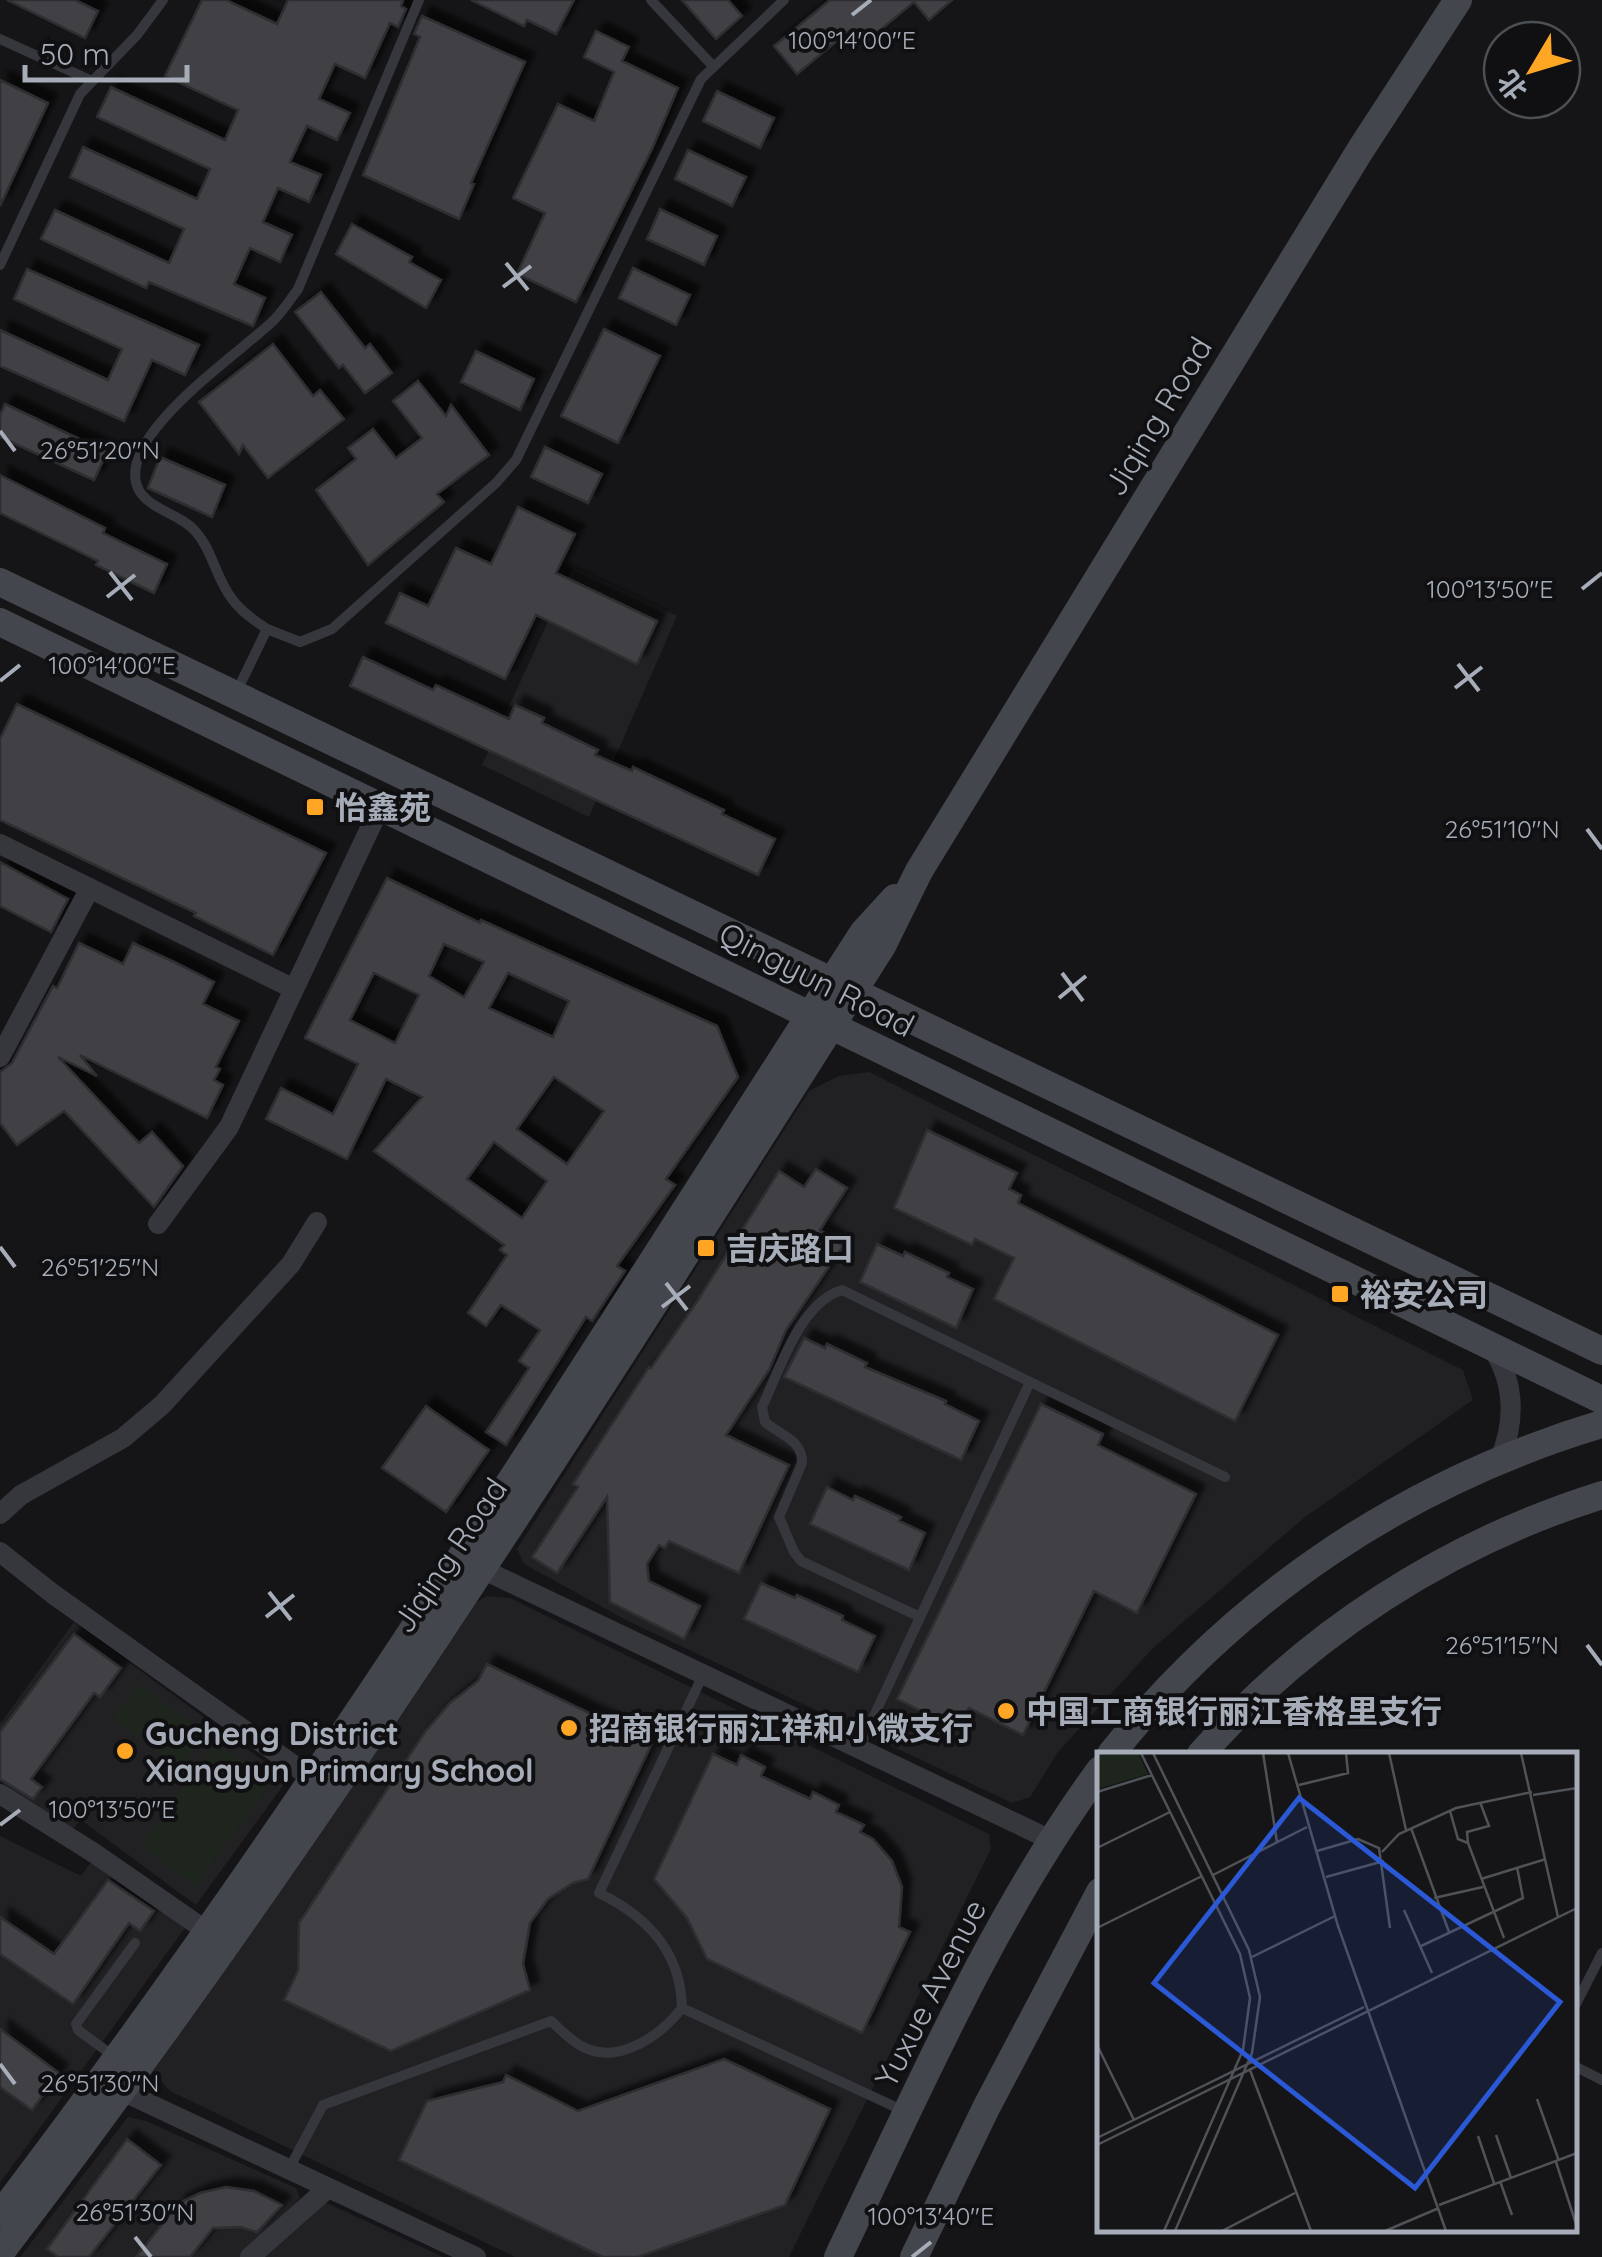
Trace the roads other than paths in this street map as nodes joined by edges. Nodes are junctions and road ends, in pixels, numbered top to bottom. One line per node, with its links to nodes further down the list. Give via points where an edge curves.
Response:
1 (163, 0): 8 (lane)
2 (419, 0): 12 (lane, via 298,290 274,320 176,405 137,462 134,477 143,496 197,533 232,600)
3 (651, 0): 7 (lane)
4 (784, 0): 7 (lane)
5 (1458, 0): 17 (main road, Jiqing Road, via 919,871 882,946)
6 (0, 39): 8 (lane)
7 (712, 66): 12 (lane, via 516,460 332,630 300,642)
8 (90, 80): 9 (lane)
9 (0, 264)
10 (0, 582): 13 (main road, Qingyun Road)
11 (0, 622): 14 (main road, Qingyun Road)
12 (266, 629): 13 (lane)
13 (235, 696): 17 (main road, Qingyun Road)
14 (381, 806): 18 (street); 19 (main road, Qingyun Road)
15 (0, 844): 16 (street)
16 (90, 888): 18 (street); 20 (street)
17 (842, 986): 19 (main road, Jiqing Road); 24 (main road, Qingyun Road)
18 (294, 989): 22 (street, via 229,1127)
19 (821, 1021): 23 (main road, Qingyun Road); 33 (main road, Jiqing Road); 40 (main road, Jiqing Road)
20 (0, 1057)
21 (317, 1222): 31 (street, via 291,1264 162,1405 123,1438 21,1494)
22 (158, 1224)
23 (1492, 1347): 26 (main road, Qingyun Road); 28 (street, via 1511,1392 1511,1427)
24 (1602, 1351)
25 (1030, 1382): 29 (lane); 34 (lane); 34 (lane, via 842,1290 809,1312 762,1407 768,1425 798,1444 802,1454 779,1517 794,1552)
26 (1602, 1400)
27 (1602, 1424): 28 (main road)
28 (1500, 1459): 37 (main road, via 1391,1512 1269,1594 1194,1662)
29 (1225, 1476)
30 (1602, 1495): 38 (main road, via 1492,1538 1393,1591 1274,1680)
31 (0, 1514)
32 (0, 1552): 40 (street)
33 (482, 1569): 35 (street); 52 (main road, Jiqing Road)
34 (920, 1617): 36 (lane)
35 (703, 1675): 36 (street); 48 (lane, via 599,1893 641,1918 664,1943 678,1974)
36 (859, 1749): 42 (street)
37 (1114, 1752)
38 (1203, 1752)
39 (1097, 1774): 42 (main road, Yuxue Avenue)
40 (313, 1779): 44 (main road, Jiqing Road)
41 (0, 1794): 44 (street)
42 (1051, 1840): 53 (main road, Yuxue Avenue)
43 (1097, 1898): 61 (main road)
44 (208, 1932): 49 (main road, Jiqing Road)
45 (135, 1943): 49 (lane, via 76,2024)
46 (1602, 1953): 47 (lane)
47 (1577, 2002)
48 (682, 2008): 53 (lane); 54 (lane, via 660,2032 620,2050 584,2048 550,2021 323,2105)
49 (117, 2059): 56 (main road, Jiqing Road)
50 (1577, 2068): 51 (lane)
51 (1602, 2080)
52 (122, 2091): 54 (street); 57 (main road, Jiqing Road)
53 (908, 2112): 60 (main road, Yuxue Avenue)
54 (288, 2169): 55 (street)
55 (328, 2188): 58 (street); 59 (street)
56 (0, 2215)
57 (0, 2253)
58 (250, 2257)
59 (476, 2257)
60 (838, 2257)
61 (914, 2257)

